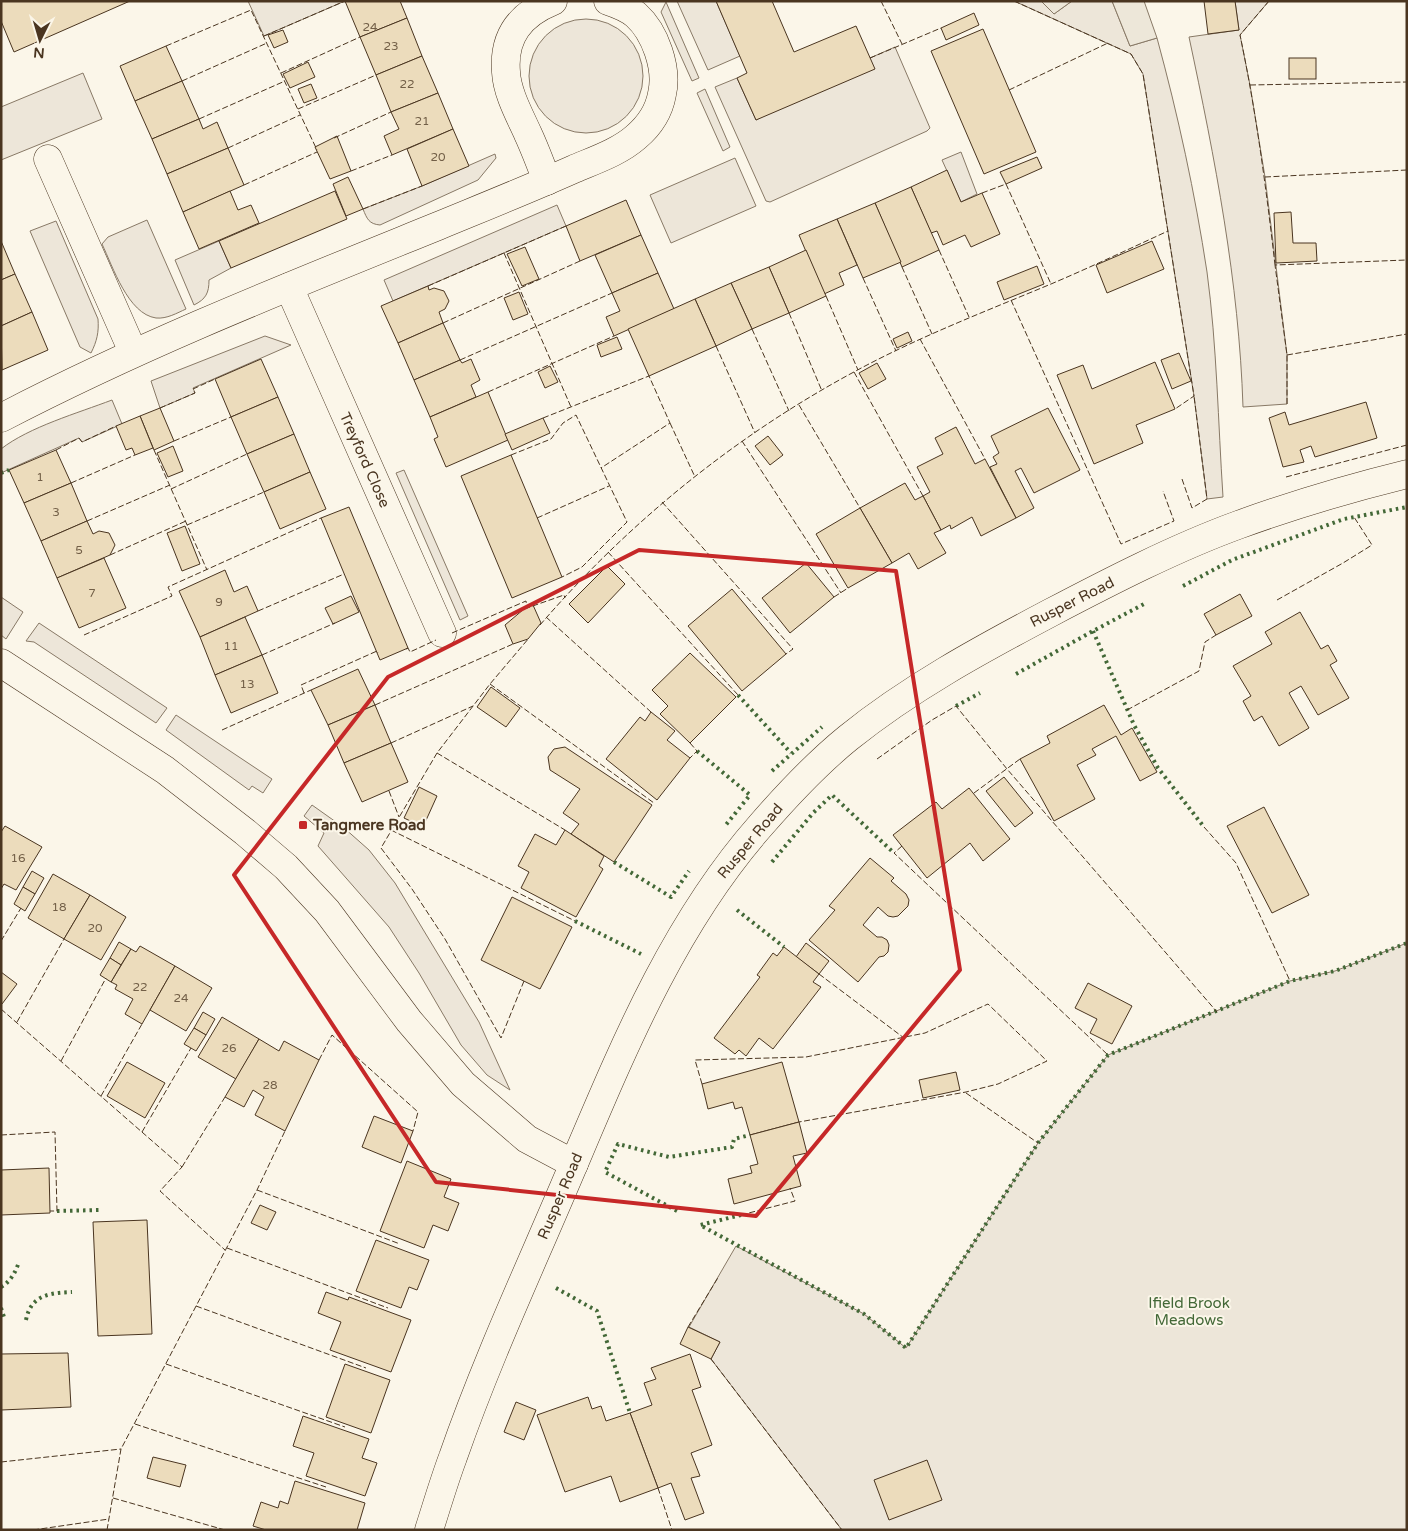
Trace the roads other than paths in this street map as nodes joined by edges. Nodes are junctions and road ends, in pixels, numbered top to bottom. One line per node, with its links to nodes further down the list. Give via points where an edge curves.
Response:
1 (553, 1): 4 (street, via 536,8 516,28 507,47 506,73 514,103)
2 (608, 1): 4 (street, via 635,14 650,33 660,54 664,74 657,112 634,139)
3 (48, 159): 6 (street)
4 (547, 181): 5 (street)
5 (289, 287): 6 (street); 9 (street, Treyford Close)
6 (133, 352): 7 (street)
7 (1, 418)
8 (1407, 474): 11 (street, Rusper Road, via 1314,499 1235,526 1158,560 975,653 884,711 847,739 812,770 759,826 717,881 678,941 641,1009)
9 (442, 633)
10 (1, 663): 11 (street, via 165,770 286,867 327,911 409,1021 463,1084 526,1138)
11 (574, 1164): 12 (street, Rusper Road, via 490,1360)
12 (428, 1530)

